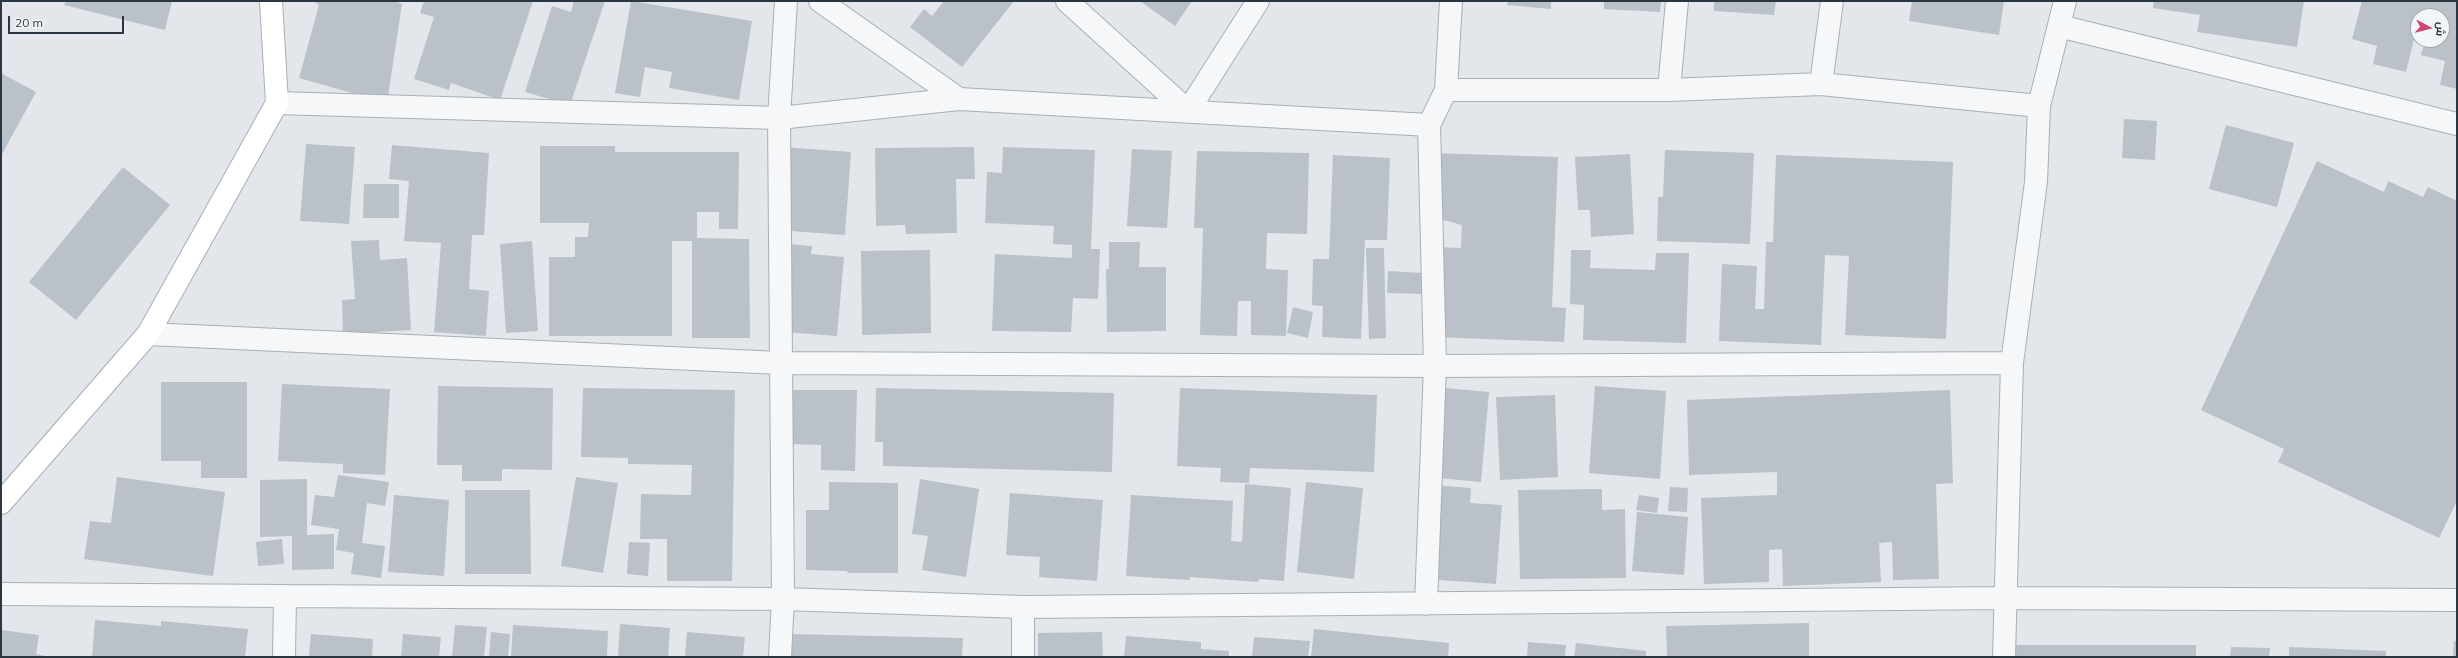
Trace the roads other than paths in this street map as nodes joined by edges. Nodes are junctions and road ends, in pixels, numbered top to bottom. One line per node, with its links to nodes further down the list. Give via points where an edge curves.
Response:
1 (271, 1): 15 (street)
2 (786, 1): 18 (street)
3 (820, 1): 14 (street)
4 (1066, 1): 17 (street)
5 (1258, 1): 17 (street)
6 (1451, 1): 12 (street)
7 (1677, 1): 13 (street)
8 (1832, 1): 11 (street)
9 (2065, 1): 10 (street)
10 (2059, 26): 16 (street); 19 (street)
11 (1821, 84): 13 (street); 16 (street)
12 (1446, 90): 13 (street); 20 (street)
13 (1669, 90)
14 (959, 99): 17 (street); 18 (street)
15 (277, 103): 18 (street); 21 (street)
16 (2039, 106): 23 (street, via 2036,182)
17 (1188, 111): 20 (street)
18 (779, 118): 22 (street)
19 (2457, 124)
20 (1429, 125): 24 (street)
21 (148, 334): 22 (street); 25 (street)
22 (780, 363): 24 (street); 29 (street)
23 (2012, 363): 24 (street); 28 (street)
24 (1435, 366): 31 (street)
25 (1, 503)
26 (1, 594): 27 (street)
27 (285, 596): 29 (street); 33 (street)
28 (2006, 598): 30 (street); 31 (street); 36 (street)
29 (783, 599): 32 (street); 34 (street)
30 (2457, 600)
31 (1426, 604): 32 (street)
32 (1023, 607): 35 (street)
33 (284, 657)
34 (780, 657)
35 (1023, 657)
36 (2004, 657)

